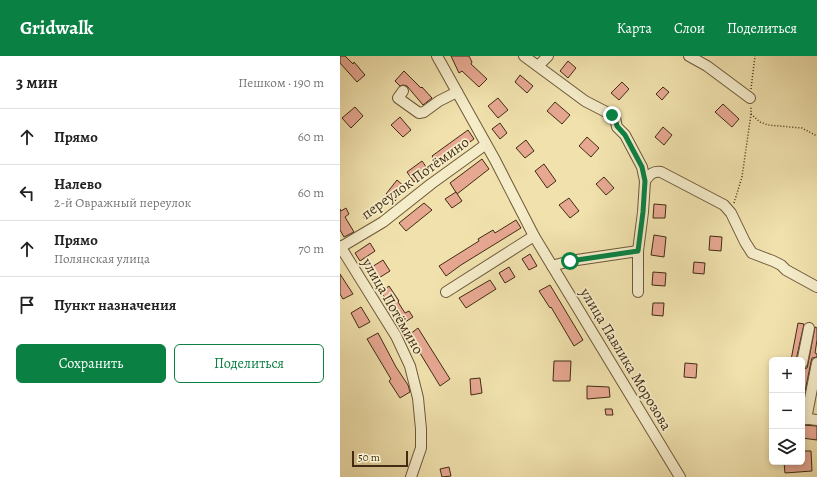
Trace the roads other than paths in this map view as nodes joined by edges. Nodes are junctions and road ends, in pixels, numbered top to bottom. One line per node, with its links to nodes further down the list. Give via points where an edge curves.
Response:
1 (437, 56): 7 (street, улица Павлика Морозова)
2 (524, 56): 5 (street)
3 (548, 56): 5 (street)
4 (689, 56): 8 (street)
5 (538, 66): 10 (street, via 585,101 612,115)
6 (403, 90): 7 (street, via 398,98 419,113)
7 (457, 92): 9 (street, улица Павлика Морозова)
8 (750, 98)
9 (486, 144): 13 (street, улица Павлика Морозова); 14 (street, переулок Потёмино, via 383,222)
10 (642, 167): 11 (street); 12 (street)
11 (655, 172): 12 (street); 17 (street, via 668,175 724,205 731,213 752,253 781,265)
12 (645, 181): 15 (street)
13 (534, 236): 16 (street, улица Павлика Морозова); 18 (street)
14 (340, 247): 26 (street, улица Потёмино, via 396,336 410,366 418,398 421,429 421,448)
15 (638, 251): 16 (street); 19 (street)
16 (552, 266): 27 (street, улица Павлика Морозова)
17 (817, 287)
18 (446, 292)
19 (638, 292)
20 (808, 328): 21 (street)
21 (803, 357)
22 (817, 363): 23 (street)
23 (805, 414)
24 (805, 418): 25 (street)
25 (817, 420)
26 (411, 477)
27 (680, 477)

